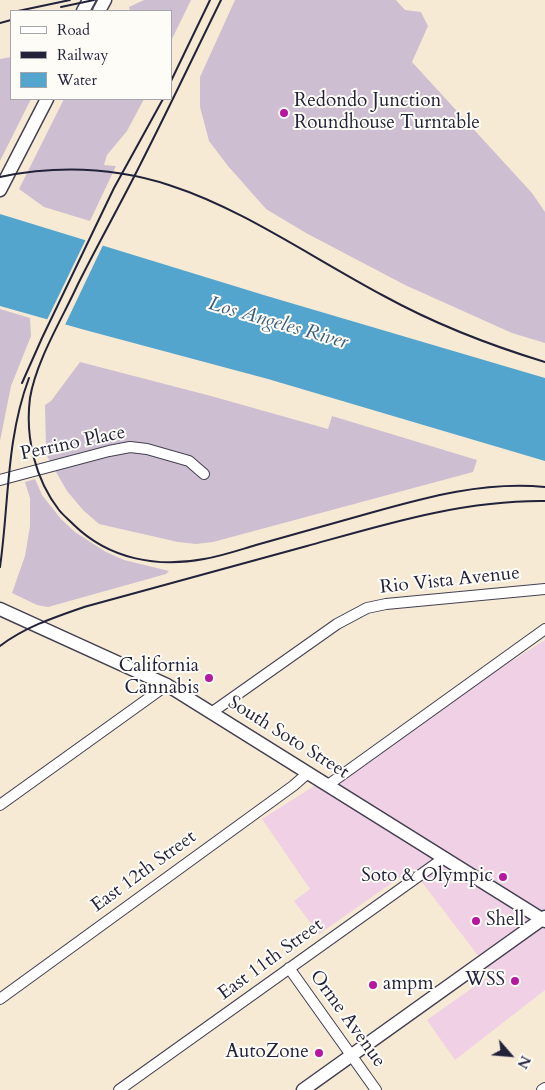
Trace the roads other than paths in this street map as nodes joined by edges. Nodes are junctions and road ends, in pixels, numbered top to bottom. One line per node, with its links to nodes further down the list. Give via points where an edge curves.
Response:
1 (46, 100): 2 (main road)
2 (0, 190)
3 (204, 474): 4 (street, Perrino Place, via 189,461 158,451 130,447)
4 (1, 478)
5 (545, 589): 9 (street, Rio Vista Avenue, via 367,608 337,624)
6 (0, 609): 8 (main road, South Soto Street)
7 (545, 629): 11 (street)
8 (166, 685): 9 (main road, South Soto Street); 12 (street)
9 (211, 713): 10 (main road, South Soto Street)
10 (308, 773): 11 (main road, South Soto Street); 16 (street, East 12th Street)
11 (328, 785): 13 (main road, South Soto Street)
12 (0, 805)
13 (444, 858): 14 (main road, South Soto Street); 15 (street, East 11th Street)
14 (544, 919): 17 (main road)
15 (289, 968): 17 (street, Orme Avenue); 19 (street, East 11th Street)
16 (0, 999)
17 (351, 1056): 20 (main road); 21 (street, Orme Avenue)
18 (545, 1088): 22 (street)
19 (119, 1090)
20 (303, 1090)
21 (376, 1090)
22 (542, 1090)

